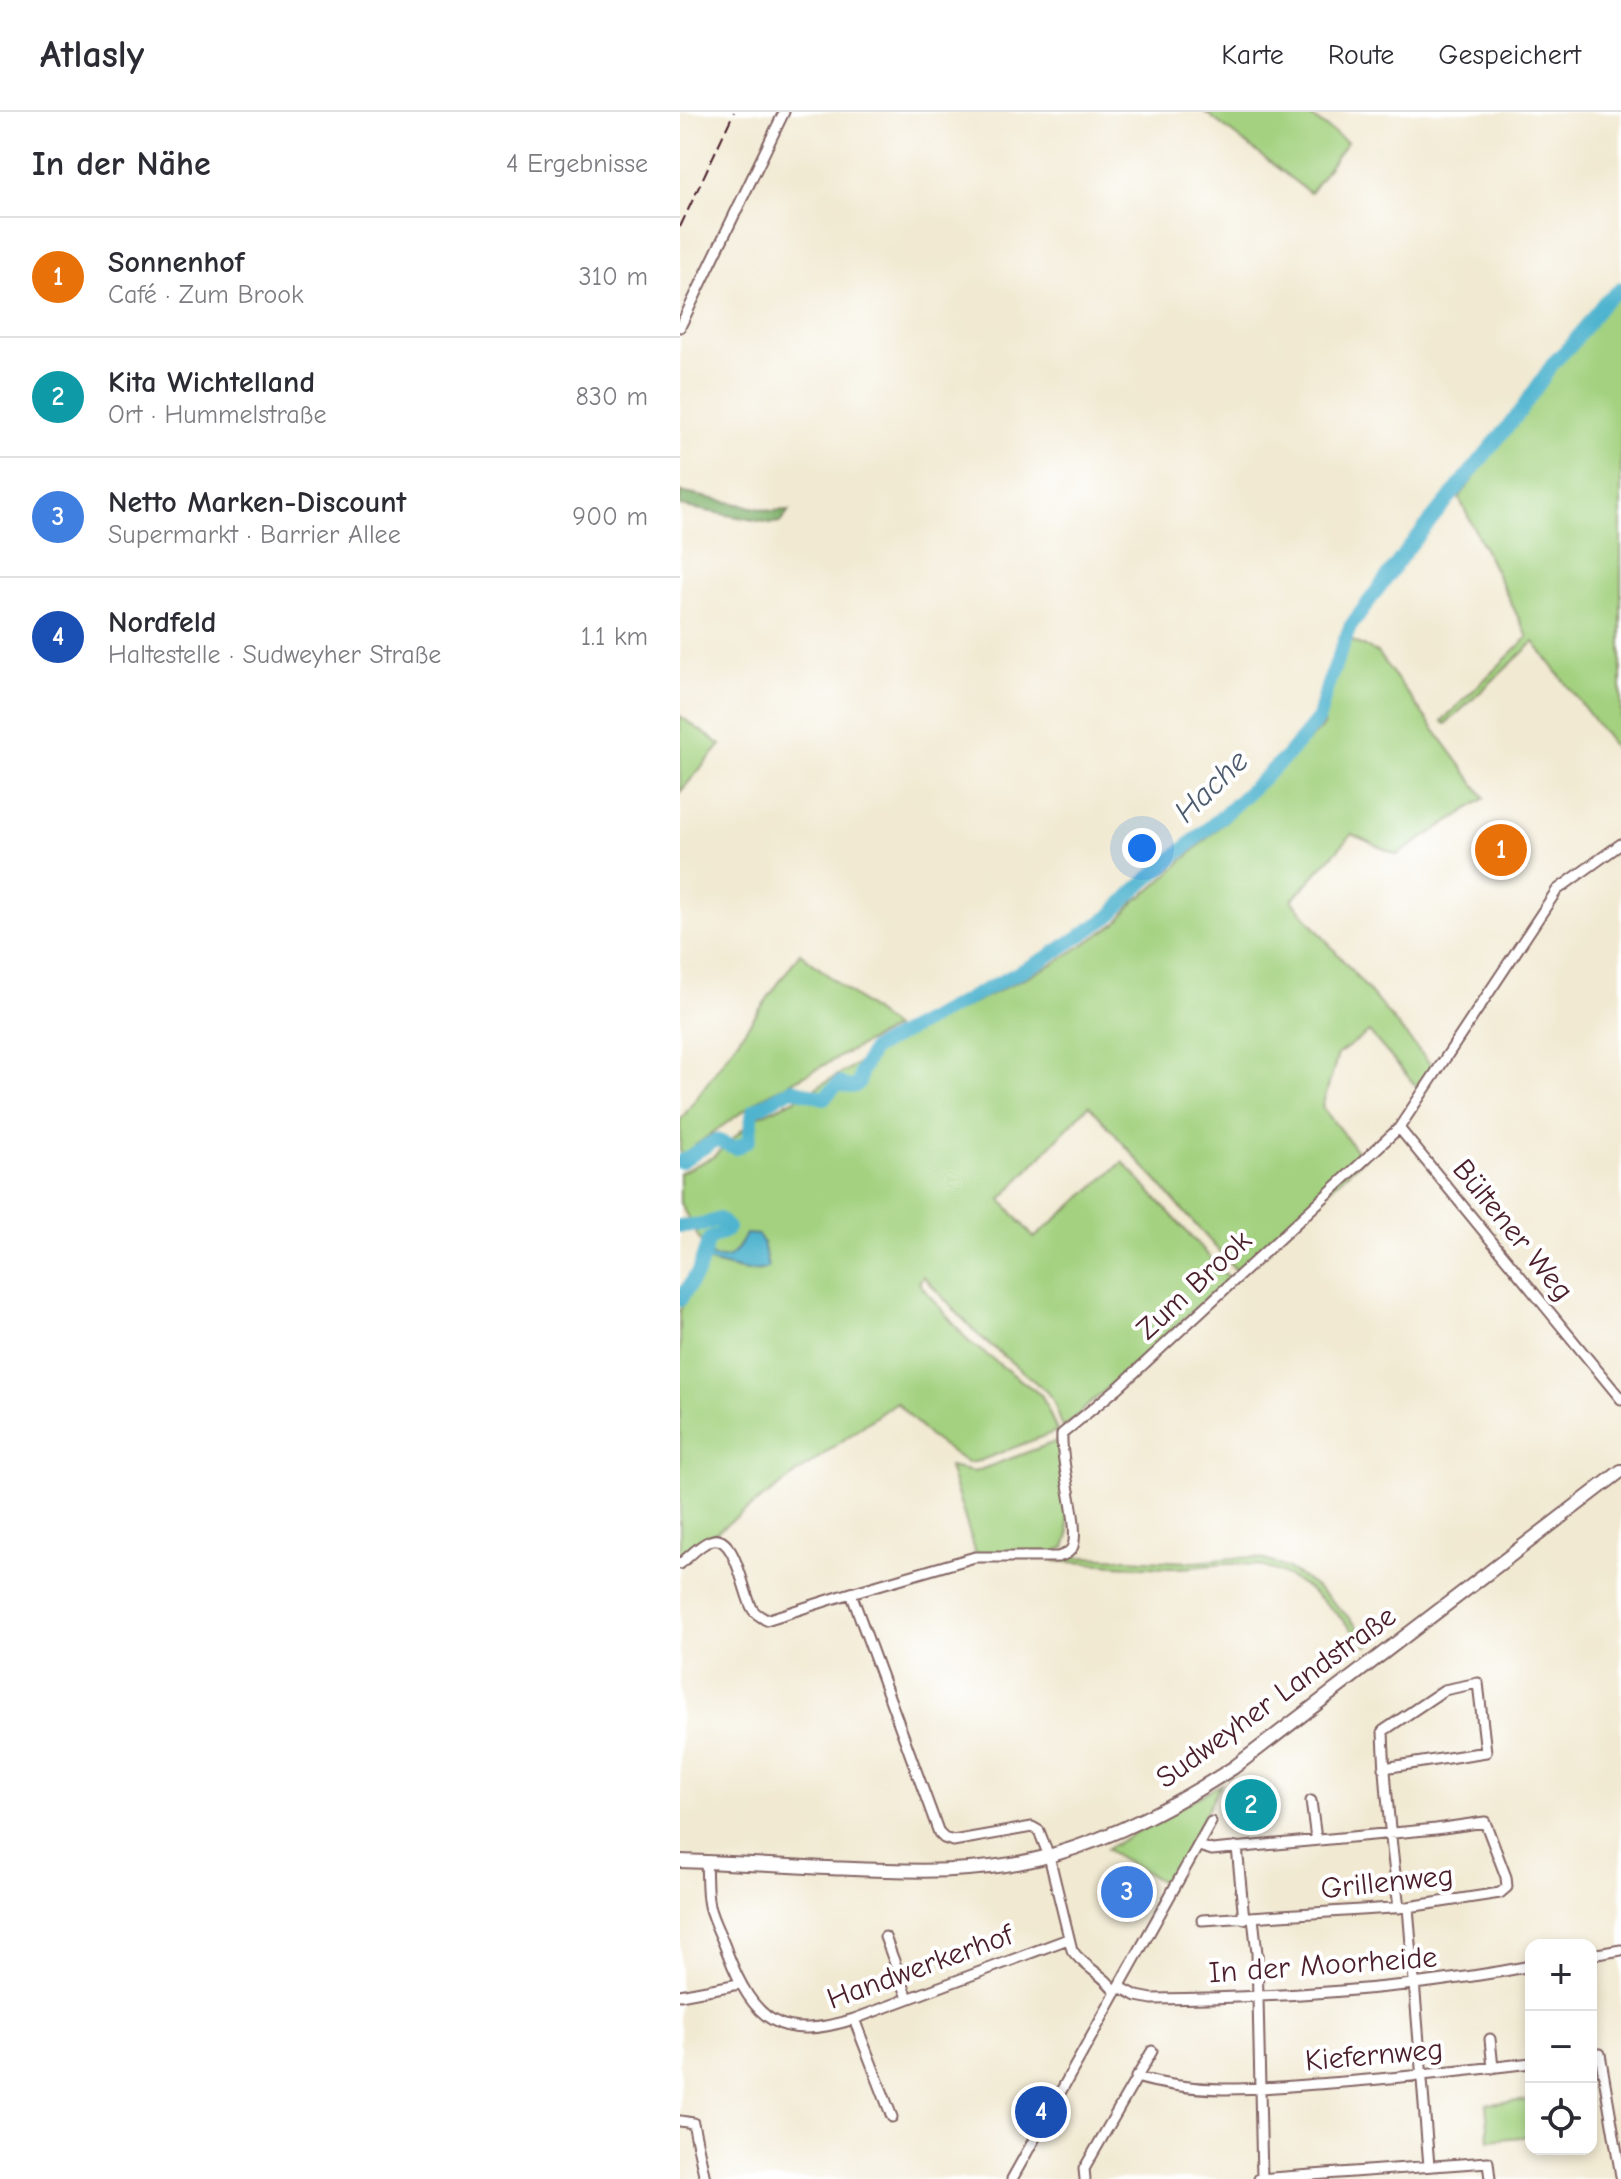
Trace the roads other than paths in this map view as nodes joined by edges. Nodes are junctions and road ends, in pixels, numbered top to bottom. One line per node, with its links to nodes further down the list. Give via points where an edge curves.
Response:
1 (784, 112): 2 (street)
2 (680, 327)
3 (1621, 844): 4 (street, Zum Brook, via 1557,890)
4 (1399, 1128): 5 (street, Bültener Weg); 8 (street, Zum Brook, via 1062,1434 1073,1530 1068,1553 975,1557)
5 (1621, 1399)
6 (1621, 1471): 16 (main road, Sudweyher Landstraße, via 1233,1768 1147,1819)
7 (680, 1564): 8 (street, Zum Brook, via 710,1541 725,1542 753,1611 766,1620)
8 (851, 1593): 16 (street, via 939,1833 953,1841 1032,1827 1039,1831)
9 (1384, 1768): 9 (street, via 1383,1731 1444,1690 1478,1683 1486,1752); 12 (street)
10 (1311, 1801): 13 (street)
11 (1211, 1822): 14 (street)
12 (1390, 1833): 13 (street); 19 (street); 19 (street, Grillenweg, via 1485,1822 1506,1877 1507,1887 1500,1893)
13 (1316, 1839): 15 (street)
14 (1199, 1846): 15 (street); 29 (street)
15 (1237, 1847): 20 (street)
16 (1049, 1856): 18 (main road, Sudweyher Landstraße, via 917,1871); 23 (street)
17 (680, 1861): 18 (main road, Sudweyher Landstraße)
18 (706, 1862): 27 (street, Handwerkerhof, via 709,1905)
19 (1404, 1907): 20 (street, Grillenweg); 28 (street)
20 (1248, 1918): 21 (street, Grillenweg); 31 (street, via 1257,1953)
21 (1202, 1920)
22 (885, 1937): 32 (street)
23 (1068, 1939): 29 (street, via 1080,1962); 32 (street, Handwerkerhof)
24 (1621, 1950): 25 (street)
25 (1597, 1954)
26 (1525, 1967): 28 (street, In der Moorheide)
27 (739, 1984): 30 (street); 33 (street, Handwerkerhof, via 754,2006 792,2028 824,2028)
28 (1415, 1984): 31 (street, In der Moorheide); 39 (street)
29 (1118, 1990): 31 (street, In der Moorheide, via 1152,1999); 47 (street)
30 (680, 1995)
31 (1257, 1996): 41 (street)
32 (908, 1998): 33 (street, Handwerkerhof)
33 (854, 2019): 42 (street)
34 (1490, 2039): 38 (street)
35 (1152, 2051): 40 (street)
36 (1597, 2054): 45 (street)
37 (1525, 2064): 38 (street, Kiefernweg)
38 (1493, 2068): 39 (street, Kiefernweg)
39 (1421, 2076): 41 (street, Kiefernweg); 44 (street)
40 (1136, 2077): 41 (street, Kiefernweg, via 1184,2089); 48 (street, via 1084,2169)
41 (1259, 2089): 49 (street)
42 (892, 2117)
43 (680, 2121): 46 (street, via 693,2123)
44 (1429, 2166): 49 (street); 50 (street, via 1488,2162)
45 (1621, 2176)
46 (705, 2179)
47 (1012, 2179)
48 (1085, 2179)
49 (1261, 2179)
50 (1490, 2179)

